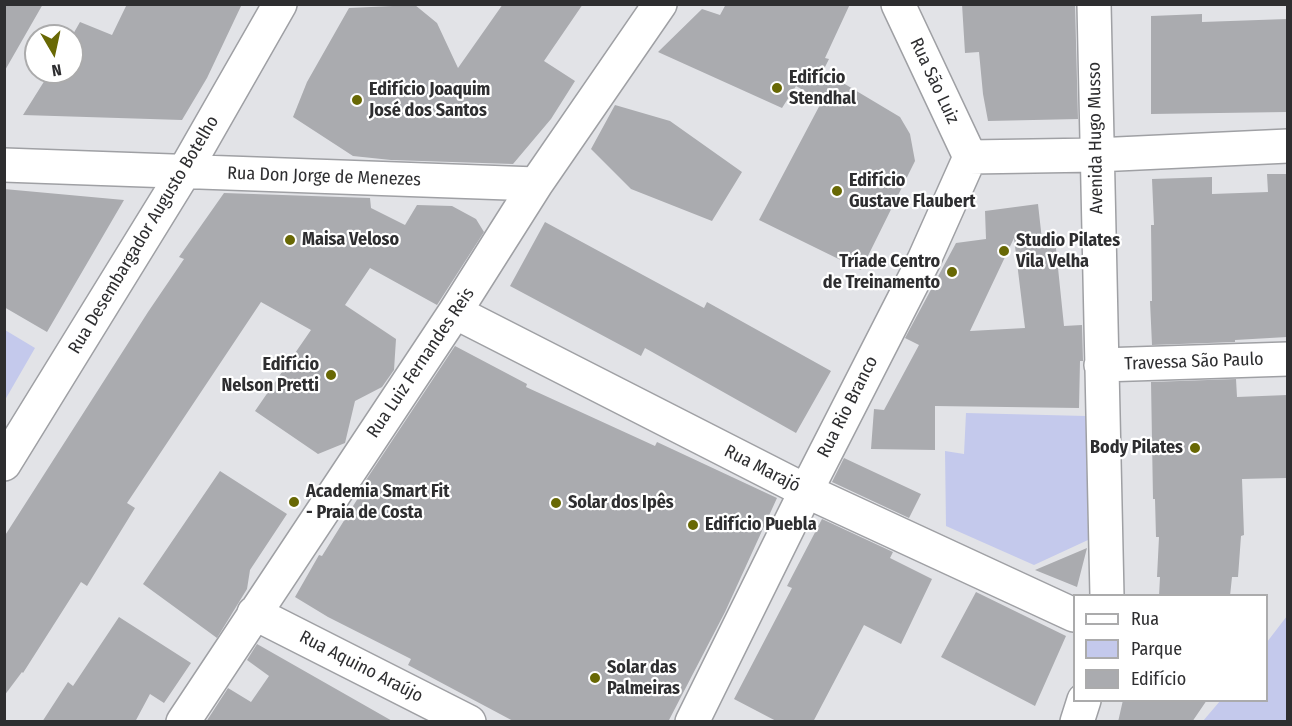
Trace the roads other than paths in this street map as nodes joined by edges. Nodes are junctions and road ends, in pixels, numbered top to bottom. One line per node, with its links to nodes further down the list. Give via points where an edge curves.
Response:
1 (280, 4): 9 (street, Rua Desembargador Augusto Botelho)
2 (660, 4): 10 (street, Rua Luiz Fernandes Reis)
3 (898, 4): 7 (street, Rua São Luiz)
4 (1094, 4): 6 (street, Avenida Hugo Musso)
5 (1287, 146): 6 (street)
6 (1096, 155): 7 (street); 13 (street, Avenida Hugo Musso)
7 (970, 157): 15 (street, Rua Rio Branco, via 924,260)
8 (4, 165): 9 (street, Rua Don Jorge de Menezes)
9 (184, 172): 10 (street, Rua Don Jorge de Menezes); 14 (street, Rua Desembargador Augusto Botelho)
10 (536, 184): 11 (street, Rua Luiz Fernandes Reis)
11 (455, 312): 15 (street, Rua Marajó); 17 (street, Rua Luiz Fernandes Reis)
12 (1287, 359): 13 (street, Travessa São Paulo)
13 (1101, 364): 16 (street, Avenida Hugo Musso)
14 (4, 464)
15 (806, 491): 18 (street, Rua Marajó); 22 (street, Rua Rio Branco)
16 (1107, 594)
17 (254, 613): 20 (street, Rua Luiz Fernandes Reis); 21 (street, Rua Aquino Araújo)
18 (1073, 615)
19 (1083, 702): 23 (street)
20 (183, 722)
21 (469, 722)
22 (692, 722)
23 (1077, 722)

